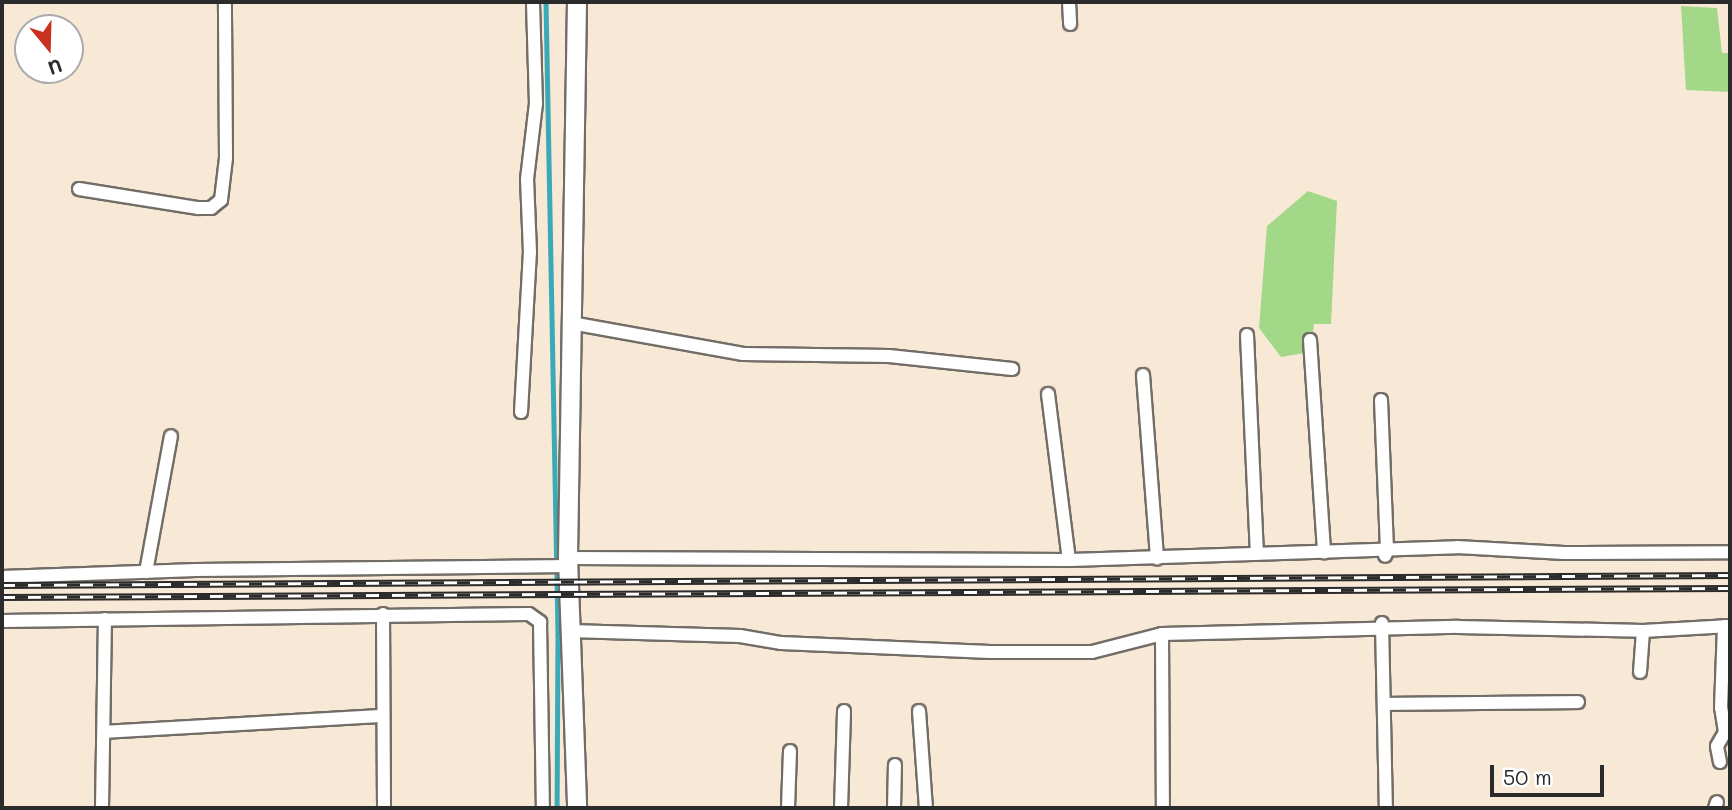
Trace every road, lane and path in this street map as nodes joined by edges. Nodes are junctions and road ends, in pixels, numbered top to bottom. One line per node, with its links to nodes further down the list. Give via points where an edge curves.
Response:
1 (225, 2): 6 (street, via 226,158 221,200 211,208 198,208)
2 (533, 2): 14 (street, via 536,104 527,178 530,253)
3 (577, 2): 7 (main road)
4 (1069, 2): 5 (street)
5 (1070, 24)
6 (79, 189)
7 (570, 323): 10 (street, via 743,354 889,356); 22 (main road)
8 (1247, 335): 18 (street)
9 (1310, 340): 17 (street)
10 (1012, 369)
11 (1143, 375): 20 (street)
12 (1048, 394): 21 (street)
13 (1381, 400): 19 (street)
14 (520, 412)
15 (171, 436): 23 (street)
16 (1730, 552): 19 (street, via 1564,553 1457,547)
17 (1324, 553): 18 (street); 19 (street)
18 (1257, 554): 20 (street)
19 (1385, 556)
20 (1157, 558): 21 (street)
21 (1069, 559): 22 (street)
22 (565, 564): 23 (street); 30 (main road)
23 (146, 572): 24 (street)
24 (2, 577)
25 (383, 614): 26 (street); 38 (street); 45 (street, via 529,614 540,622)
26 (105, 619): 27 (street); 39 (street)
27 (2, 621)
28 (1382, 625): 31 (street); 32 (street, via 1315,633); 35 (street)
29 (1727, 626): 31 (street); 41 (street, via 1721,708 1725,732 1717,746)
30 (570, 631): 32 (street, via 990,652 1101,652); 46 (main road)
31 (1643, 631): 33 (street)
32 (1162, 634): 51 (street)
33 (1640, 673)
34 (1578, 702): 35 (street)
35 (1384, 704): 52 (street)
36 (844, 711): 48 (street)
37 (919, 711): 50 (street)
38 (383, 716): 39 (street); 44 (street)
39 (104, 732): 43 (street)
40 (790, 751): 47 (street)
41 (1720, 762)
42 (895, 765): 49 (street)
43 (102, 808)
44 (384, 808)
45 (544, 808)
46 (578, 808)
47 (788, 808)
48 (841, 808)
49 (894, 808)
50 (926, 808)
51 (1163, 808)
52 (1386, 808)

